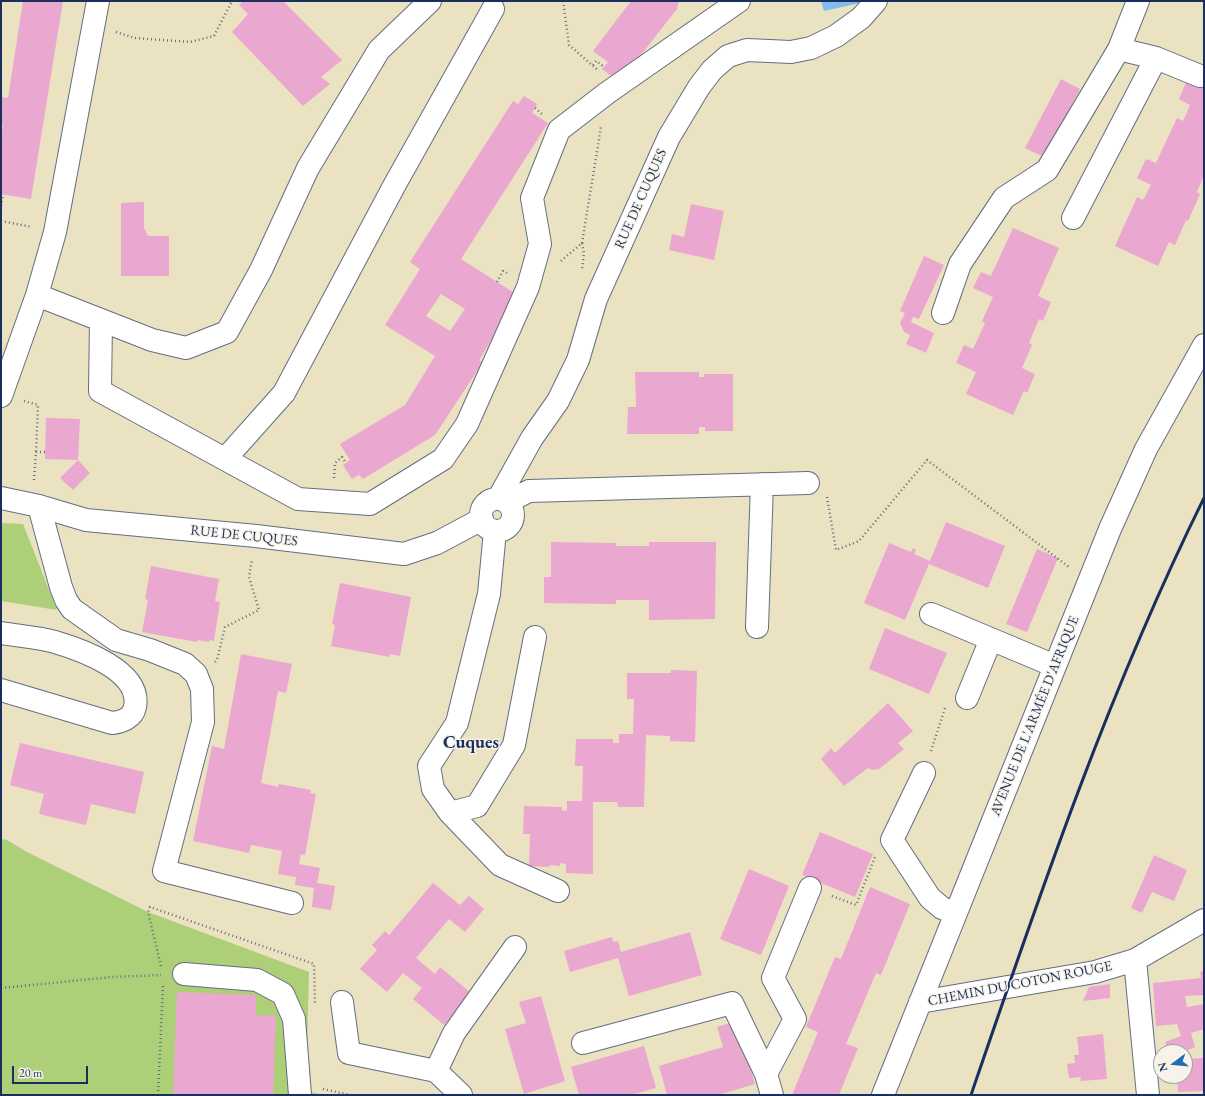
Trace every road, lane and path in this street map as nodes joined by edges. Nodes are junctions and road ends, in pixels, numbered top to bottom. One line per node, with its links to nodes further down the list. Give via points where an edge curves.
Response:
1 (98, 1): 20 (street)
2 (232, 1): 9 (path, via 214,36 190,42)
3 (430, 1): 24 (street, via 379,50 308,168 261,270 227,332 186,348 152,340)
4 (563, 1): 12 (path, via 569,45)
5 (739, 1): 15 (street)
6 (876, 1): 34 (street, RUE DE CUQUES, via 861,18 836,36 811,48 791,52 747,50 728,56 712,70 699,87 669,137 596,299 578,360 558,401 532,438)
7 (1138, 1): 10 (street)
8 (493, 9): 29 (street, via 394,186 284,393)
9 (135, 38)
10 (1119, 49): 11 (street); 23 (street, via 1047,170 1004,198 960,264)
11 (1156, 58): 14 (street); 18 (street)
12 (593, 65): 13 (path, via 596,61); 15 (path, via 608,81)
13 (604, 66)
14 (1200, 76)
15 (607, 92): 21 (path); 29 (street, via 559,130 532,198 540,244 528,287 467,424 443,459 370,504 298,499)
16 (3, 194): 17 (path)
17 (1, 206)
18 (1073, 218)
19 (1, 221): 20 (path)
20 (55, 232): 22 (street)
21 (582, 243)
22 (37, 295): 24 (street); 26 (street)
23 (943, 313)
24 (102, 321): 29 (street, via 100,391)
25 (1204, 345): 38 (street, AVENUE DE L'ARMÉE D'AFRIQUE, via 1146,449)
26 (1, 394): 27 (path, via 38,405)
27 (36, 452): 28 (path); 35 (path)
28 (45, 452)
29 (226, 458)
30 (808, 483): 31 (street)
31 (762, 484): 34 (street, via 529,491); 40 (street)
32 (826, 494): 38 (path, via 836,550 859,541 927,460)
33 (1, 498): 35 (street, RUE DE CUQUES)
34 (502, 501): 36 (street, via 486,503 482,512); 36 (street, via 512,508 511,525 504,530)
35 (35, 505): 37 (street, RUE DE CUQUES, via 86,520); 53 (street, via 61,587 72,610 116,640 184,664 196,674 202,689 204,722 164,871)
36 (489, 525): 37 (street, RUE DE CUQUES, via 404,554); 49 (street, via 489,594 457,723 429,766 433,789)
37 (256, 536): 44 (path, via 249,577 259,610 225,627)
38 (1089, 582): 45 (street, AVENUE DE L'ARMÉE D'AFRIQUE)
39 (931, 614): 43 (street)
40 (757, 627)
41 (1, 633): 46 (street, via 55,642 119,670 135,691 135,709 122,722 112,723)
42 (535, 637): 49 (street, via 514,745 477,806)
43 (991, 638): 45 (street); 47 (street)
44 (218, 660)
45 (1055, 666): 55 (street, AVENUE DE L'ARMÉE D'AFRIQUE)
46 (1, 690)
47 (967, 698): 48 (path, via 945,708)
48 (924, 773): 50 (street)
49 (450, 813): 52 (street, via 500,865)
50 (892, 840): 51 (path, via 874,858 856,905); 55 (street, via 930,898 942,908)
51 (810, 888): 65 (street, via 773,978 795,1019)
52 (558, 891)
53 (292, 903)
54 (150, 907): 59 (path, via 148,912)
55 (955, 913): 62 (street, AVENUE DE L'ARMÉE D'AFRIQUE)
56 (1204, 920): 58 (street, CHEMIN DU COTON ROUGE)
57 (514, 947): 64 (street, via 454,1033)
58 (1135, 960): 62 (street, CHEMIN DU COTON ROUGE, via 1095,972); 71 (street)
59 (173, 974): 60 (path); 66 (path); 67 (street, via 257,980 283,994 294,1019)
60 (1, 988)
61 (342, 1002): 64 (street, via 349,1053)
62 (920, 1002): 70 (street, AVENUE DE L'ARMÉE D'AFRIQUE)
63 (583, 1043): 65 (street, via 732,1002)
64 (436, 1072): 68 (street)
65 (766, 1074): 69 (street)
66 (158, 1095)
67 (300, 1095)
68 (461, 1095)
69 (772, 1095)
70 (883, 1095)
71 (1148, 1095)

